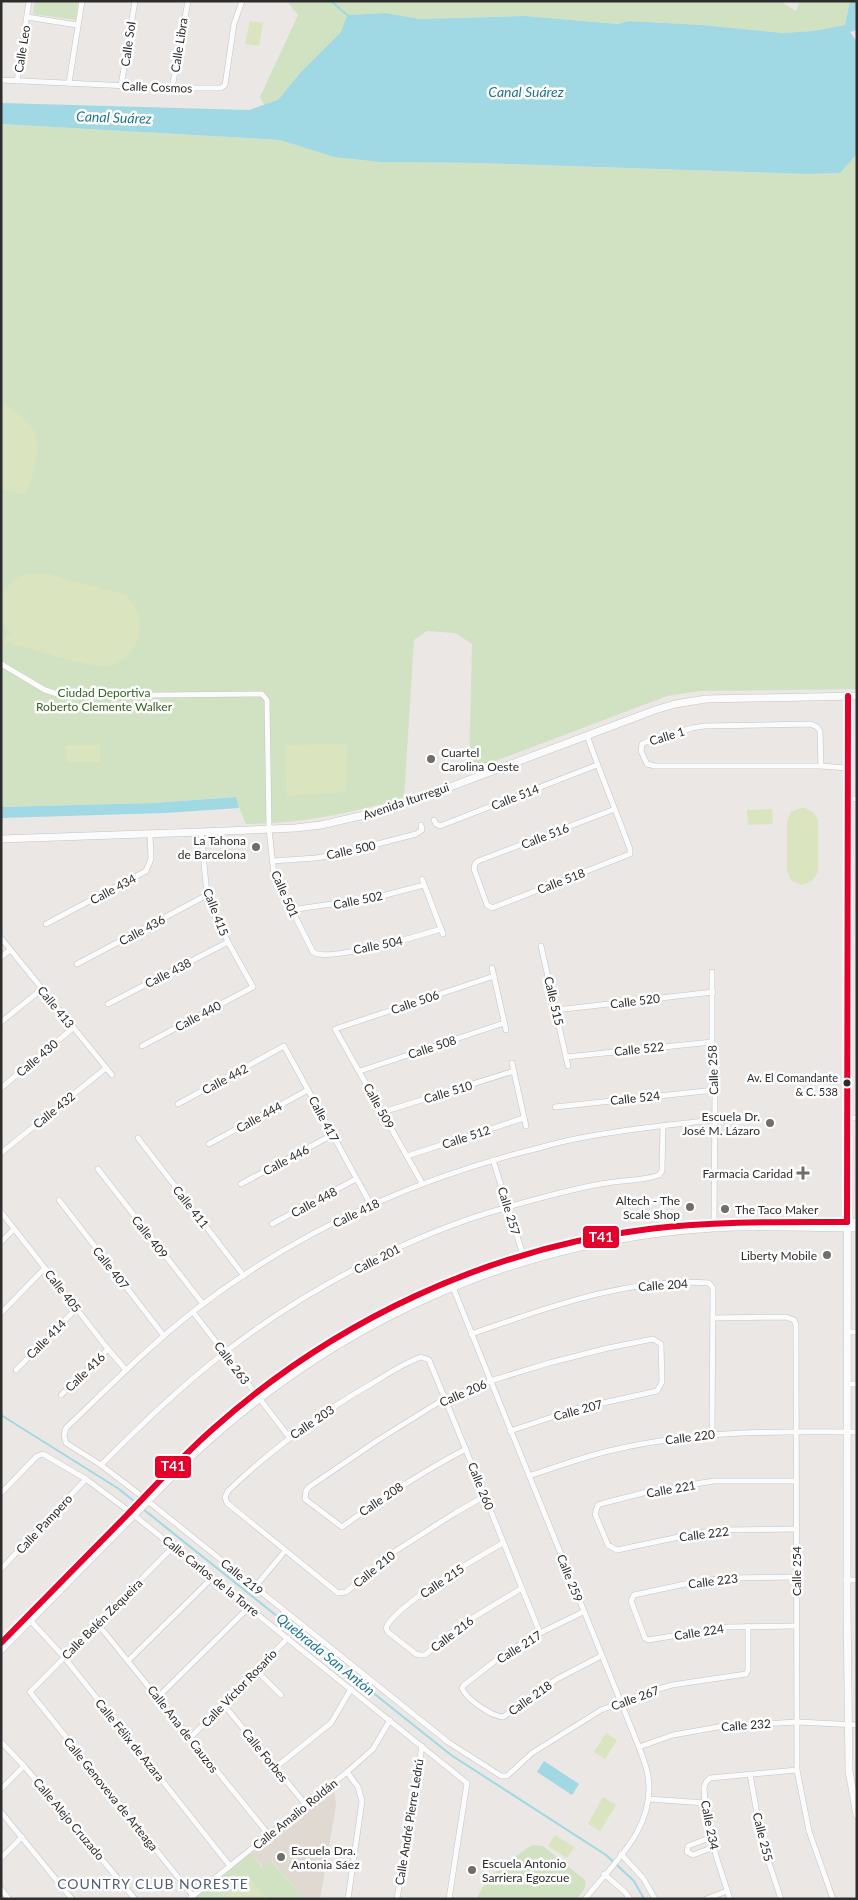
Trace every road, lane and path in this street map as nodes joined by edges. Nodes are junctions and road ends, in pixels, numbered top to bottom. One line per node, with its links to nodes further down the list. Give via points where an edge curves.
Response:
1 (82, 1): 7 (street)
2 (135, 1): 11 (street, Calle Sol)
3 (188, 1): 12 (street, Calle Libra)
4 (242, 1): 12 (street, Calle Cosmos, via 234,24 225,85 218,89)
5 (29, 3): 6 (street, Calle Leo)
6 (27, 17): 7 (street, Calle Leo); 9 (street, Calle Leo)
7 (77, 25): 10 (street)
8 (1, 80): 9 (street, Calle Cosmos)
9 (17, 81): 10 (street, Calle Cosmos)
10 (68, 83): 11 (street, Calle Cosmos)
11 (122, 86): 12 (street, Calle Cosmos)
12 (172, 88)
13 (1, 664): 25 (street, Calle 501, via 45,690 64,696 262,694 267,700)
14 (848, 696): 15 (street, Avenida Iturregui); 16 (street, Avenida Iturregui, via 696,700 655,710); 19 (street)
15 (857, 696)
16 (586, 735): 17 (street); 25 (street, Avenida Iturregui, via 394,808 322,825)
17 (597, 765): 22 (street); 23 (street, Calle 514, via 440,826)
18 (821, 766): 18 (street, Calle 1, via 655,766 646,762 641,748 646,742 704,726 811,724 820,731); 19 (street, Calle 1)
19 (847, 768): 20 (street)
20 (847, 799): 21 (street); 72 (street)
21 (857, 799)
22 (615, 809): 31 (street, Calle 518, via 630,854); 31 (street, Calle 516, via 478,861 474,870 487,905)
23 (434, 820)
24 (421, 826): 29 (street, Calle 500, via 422,830 416,834 358,849 316,858)
25 (269, 829): 26 (street, Avenida Iturregui); 29 (street, Calle 501)
26 (201, 832): 27 (street, Avenida Iturregui); 30 (street, Calle 415)
27 (150, 834): 28 (street, Avenida Iturregui); 33 (street, Calle 434, via 150,862 146,871)
28 (1, 839)
29 (272, 861): 32 (street, Calle 501, via 274,875)
30 (207, 895): 36 (street, Calle 415); 41 (street, Calle 436)
31 (492, 908)
32 (290, 910): 34 (street, Calle 502, via 374,898 423,882); 39 (street, Calle 501)
33 (46, 924)
34 (442, 932): 39 (street, Calle 504, via 366,948)
35 (1, 938): 38 (street, Calle 413)
36 (228, 942): 45 (street, Calle 415); 48 (street, Calle 438)
37 (541, 946): 49 (street, Calle 515)
38 (10, 950): 40 (street); 46 (street, Calle 413)
39 (315, 954)
40 (1, 957)
41 (77, 964)
42 (492, 968): 44 (street)
43 (712, 972): 47 (street, Calle 258)
44 (494, 976): 51 (street); 53 (street, Calle 506)
45 (252, 985): 56 (street, Calle 440)
46 (42, 989): 50 (street); 52 (street, Calle 413)
47 (713, 992): 49 (street, Calle 520); 55 (street, Calle 258)
48 (108, 1004)
49 (556, 1010): 58 (street, Calle 515)
50 (1, 1022)
51 (504, 1023): 54 (street); 62 (street, Calle 508)
52 (73, 1028): 61 (street, Calle 413); 65 (street, Calle 430)
53 (335, 1029): 62 (street, Calle 509)
54 (506, 1030)
55 (712, 1042): 58 (street, Calle 522); 67 (street, Calle 258)
56 (142, 1046)
57 (271, 1053): 66 (street, Calle 417, via 284,1046); 68 (street, Calle 442)
58 (566, 1057): 60 (street, Calle 515)
59 (512, 1063): 63 (street)
60 (568, 1066)
61 (106, 1068): 64 (street, Calle 413); 80 (street, Calle 432)
62 (360, 1071): 70 (street, Calle 509)
63 (514, 1071): 70 (street, Calle 510); 71 (street)
64 (112, 1075)
65 (1, 1088)
66 (308, 1090): 77 (street, Calle 417); 79 (street, Calle 444)
67 (715, 1090): 69 (street, Calle 524); 74 (street, Calle 258)
68 (178, 1104)
69 (555, 1107)
70 (383, 1112): 81 (street, Calle 509)
71 (524, 1118): 75 (street); 81 (street, Calle 512)
72 (847, 1118): 73 (street); 93 (street)
73 (857, 1118)
74 (714, 1120): 76 (street, Calle 418); 94 (street, Calle 258)
75 (526, 1126)
76 (663, 1126): 82 (street, Calle 418, via 574,1139); 89 (street, Calle 201, via 662,1171 659,1175 605,1183)
77 (332, 1135): 84 (street, Calle 417); 86 (street, Calle 446)
78 (138, 1138): 100 (street, Calle 411)
79 (209, 1144)
80 (1, 1153)
81 (407, 1156): 85 (street, Calle 509)
82 (493, 1160): 85 (street, Calle 418); 89 (street, Calle 257)
83 (98, 1169): 102 (street, Calle 409)
84 (356, 1179): 88 (street, Calle 417); 92 (street, Calle 448)
85 (422, 1183): 88 (street, Calle 418)
86 (240, 1184)
87 (58, 1200): 110 (street, Calle 407)
88 (371, 1205): 100 (street, Calle 418, via 303,1239)
89 (507, 1207): 98 (street, Calle 257); 112 (street, Calle 201, via 442,1230 370,1262 285,1310)
90 (1, 1212): 96 (street, Calle 405)
91 (857, 1222): 93 (street)
92 (272, 1224)
93 (847, 1225): 94 (street); 95 (street); 107 (street)
94 (714, 1226): 98 (street, via 619,1233 576,1242)
95 (857, 1228)
96 (14, 1229): 97 (street); 99 (street, Calle 405)
97 (1, 1242)
98 (524, 1259): 101 (street)
99 (45, 1268): 103 (street, Calle 405); 105 (street)
100 (244, 1276): 102 (street, Calle 418)
101 (452, 1285): 109 (street, Calle 259); 121 (street, via 394,1307 356,1327 307,1357)
102 (203, 1304): 104 (street, Calle 418)
103 (76, 1309): 111 (street, Calle 405); 114 (street, Calle 414)
104 (193, 1312): 110 (street, Calle 418); 112 (street, Calle 263)
105 (1, 1313)
106 (712, 1318): 109 (street, Calle 204, via 713,1288 709,1283 648,1284 576,1300); 124 (street, Calle 254, via 786,1317 794,1320); 127 (street, Calle 204)
107 (847, 1332): 108 (street); 117 (street)
108 (857, 1332)
109 (471, 1334): 116 (street, Calle 259)
110 (164, 1336): 115 (street, Calle 418)
111 (108, 1349): 115 (street, Calle 405); 120 (street, Calle 416)
112 (224, 1352): 121 (street, Calle 263); 131 (street, Calle 201)
113 (409, 1361): 122 (street, Calle 260, via 421,1357 429,1360); 129 (street, Calle 203)
114 (16, 1370)
115 (126, 1370): 128 (street, Calle 418, via 66,1428)
116 (490, 1381): 119 (street, Calle 206, via 583,1354 653,1339 661,1344 662,1382 657,1391); 122 (street, Calle 206); 123 (street, Calle 259)
117 (847, 1384): 118 (street); 125 (street)
118 (857, 1384)
119 (647, 1393): 123 (street, Calle 207, via 576,1409)
120 (61, 1395)
121 (258, 1396): 129 (street, Calle 263); 139 (street, via 216,1427)
122 (444, 1399): 130 (street, Calle 260); 136 (street, Calle 206, via 309,1487)
123 (510, 1431): 132 (street, Calle 259)
124 (796, 1431): 125 (street, Calle 220); 127 (street, Calle 220); 134 (street, Calle 254)
125 (847, 1432): 126 (street, Calle 220); 149 (street)
126 (857, 1432)
127 (712, 1434): 132 (street, Calle 220, via 611,1450)
128 (64, 1435): 131 (street, Calle 219, via 66,1443)
129 (289, 1437): 138 (street, Calle 203)
130 (466, 1449): 136 (street, Calle 208, via 384,1496 342,1527 307,1501); 137 (street, Calle 260)
131 (101, 1465): 139 (street, Calle 219)
132 (529, 1476): 155 (street, Calle 259)
133 (86, 1479): 135 (street, Calle Carlos de la Torre, via 43,1454 37,1456); 140 (street, Calle Carlos de la Torre); 146 (street, Calle Pampero)
134 (796, 1481): 141 (street, Calle 254); 144 (street, Calle 221, via 714,1482 651,1491 598,1505 595,1514)
135 (1, 1493)
136 (305, 1495)
137 (485, 1496): 142 (street, Calle 260); 145 (street, Calle 210, via 394,1552 346,1592 338,1592)
138 (225, 1497): 145 (street, Calle 210, via 227,1503)
139 (146, 1500): 140 (street); 151 (street, Calle 219)
140 (132, 1513): 143 (street, Calle Carlos de la Torre); 156 (street)
141 (796, 1529): 144 (street, Calle 222, via 720,1530); 148 (street, Calle 254)
142 (503, 1543): 152 (street, Calle 260); 160 (street, Calle 215, via 424,1592)
143 (174, 1546): 147 (street, Calle Carlos de la Torre); 157 (street, Calle Belén Zequeira)
144 (613, 1550)
145 (284, 1551): 151 (street)
146 (1, 1569)
147 (212, 1577): 154 (street, Calle Carlos de la Torre); 167 (street)
148 (796, 1577): 153 (street, Calle 223, via 694,1582 634,1595); 159 (street, Calle 254)
149 (846, 1580): 150 (street); 178 (street)
150 (857, 1580)
151 (255, 1587): 187 (street, Calle 219, via 448,1742)
152 (522, 1588): 160 (street, Calle 216, via 461,1625 425,1655 416,1654); 161 (street, Calle 260)
153 (632, 1599): 158 (street, Calle 224, via 648,1640)
154 (249, 1607): 162 (street, Calle Carlos de la Torre); 173 (street)
155 (583, 1612): 161 (street, Calle 217); 165 (street, Calle 259)
156 (29, 1619): 163 (street); 164 (street); 166 (street, Calle Félix de Azara)
157 (97, 1623): 166 (street, Calle Belén Zequeira); 167 (street, Calle Ana de Cauzos)
158 (748, 1626): 159 (street, Calle 224); 174 (street, Calle 267, via 746,1674 672,1685)
159 (796, 1626): 177 (street, Calle 254)
160 (386, 1628)
161 (540, 1633): 170 (street, Calle 217, via 504,1654 464,1685)
162 (288, 1638): 168 (street, Calle Víctor Rosario); 169 (street, Calle Carlos de la Torre)
163 (1, 1643)
164 (1, 1650)
165 (601, 1656): 170 (street, Calle 218, via 557,1679 503,1716 496,1716); 174 (street, Calle 259)
166 (64, 1657): 171 (street, Calle Belén Zequeira); 201 (street, Calle Félix de Azara)
167 (129, 1660): 173 (street, Calle Ana de Cauzos)
168 (257, 1671): 172 (street); 175 (street, Calle Víctor Rosario)
169 (351, 1689): 176 (street, Calle Carlos de la Torre); 184 (street, via 331,1723)
170 (463, 1691)
171 (30, 1692): 205 (street, Calle Genoveva de Arteaga)
172 (281, 1695)
173 (158, 1697): 179 (street, Calle Ana de Cauzos)
174 (620, 1702): 182 (street, Calle 259); 187 (street, Calle 267, via 601,1710 532,1753 507,1776)
175 (224, 1705): 179 (street, Calle Víctor Rosario); 184 (street, Calle Forbes)
176 (390, 1720): 181 (street, Calle Carlos de la Torre); 186 (street, Calle Amalio Roldán, via 373,1749)
177 (798, 1722): 178 (street, Calle 232); 182 (street, Calle 232, via 696,1730); 185 (street, Calle 254)
178 (853, 1725): 194 (street, via 849,1771)
179 (190, 1738): 195 (street, Calle Ana de Cauzos)
180 (1, 1742): 183 (street, Calle Alejo Cruzado)
181 (422, 1746): 210 (street, Calle André Pierre Ledrú); 211 (street, Calle Carlos de la Torre, via 467,1783)
182 (638, 1747): 190 (street, Calle 259, via 648,1776)
183 (24, 1766): 189 (street); 208 (street, Calle Alejo Cruzado)
184 (276, 1768): 192 (street, Calle Forbes)
185 (797, 1770): 188 (street, Calle 234); 218 (street, Calle 254, via 809,1831)
186 (347, 1772): 192 (street, Calle Amalio Roldán); 209 (street, via 358,1787 362,1801)
187 (496, 1773)
188 (750, 1774): 191 (street, Calle 234, via 710,1778 704,1788); 217 (street, Calle 255, via 762,1842)
189 (1, 1789)
190 (649, 1799): 191 (street); 199 (street, Calle 259, via 643,1822)
191 (705, 1803): 197 (street, Calle 234)
192 (306, 1805): 195 (street, Calle Amalio Roldán)
193 (1, 1812): 196 (street)
194 (857, 1815)
195 (269, 1835): 201 (street, Calle Amalio Roldán)
196 (22, 1837): 200 (street); 207 (street)
197 (712, 1837): 198 (street, Calle 234); 198 (street, via 688,1846 687,1852 693,1855)
198 (714, 1848): 204 (street, Calle 234)
199 (620, 1856): 202 (street, Calle 259); 214 (street, via 644,1878)
200 (1, 1858)
201 (230, 1866): 205 (street, Calle Amalio Roldán)
202 (604, 1874): 212 (street, Calle 259); 213 (street)
203 (1, 1889): 206 (street)
204 (727, 1891): 215 (street); 216 (street, Calle 234)
205 (191, 1897)
206 (9, 1899)
207 (72, 1899)
208 (134, 1899)
209 (349, 1899)
210 (397, 1899)
211 (449, 1899)
212 (585, 1899)
213 (630, 1899)
214 (654, 1899)
215 (706, 1899)
216 (730, 1899)
217 (781, 1899)
218 (833, 1899)

